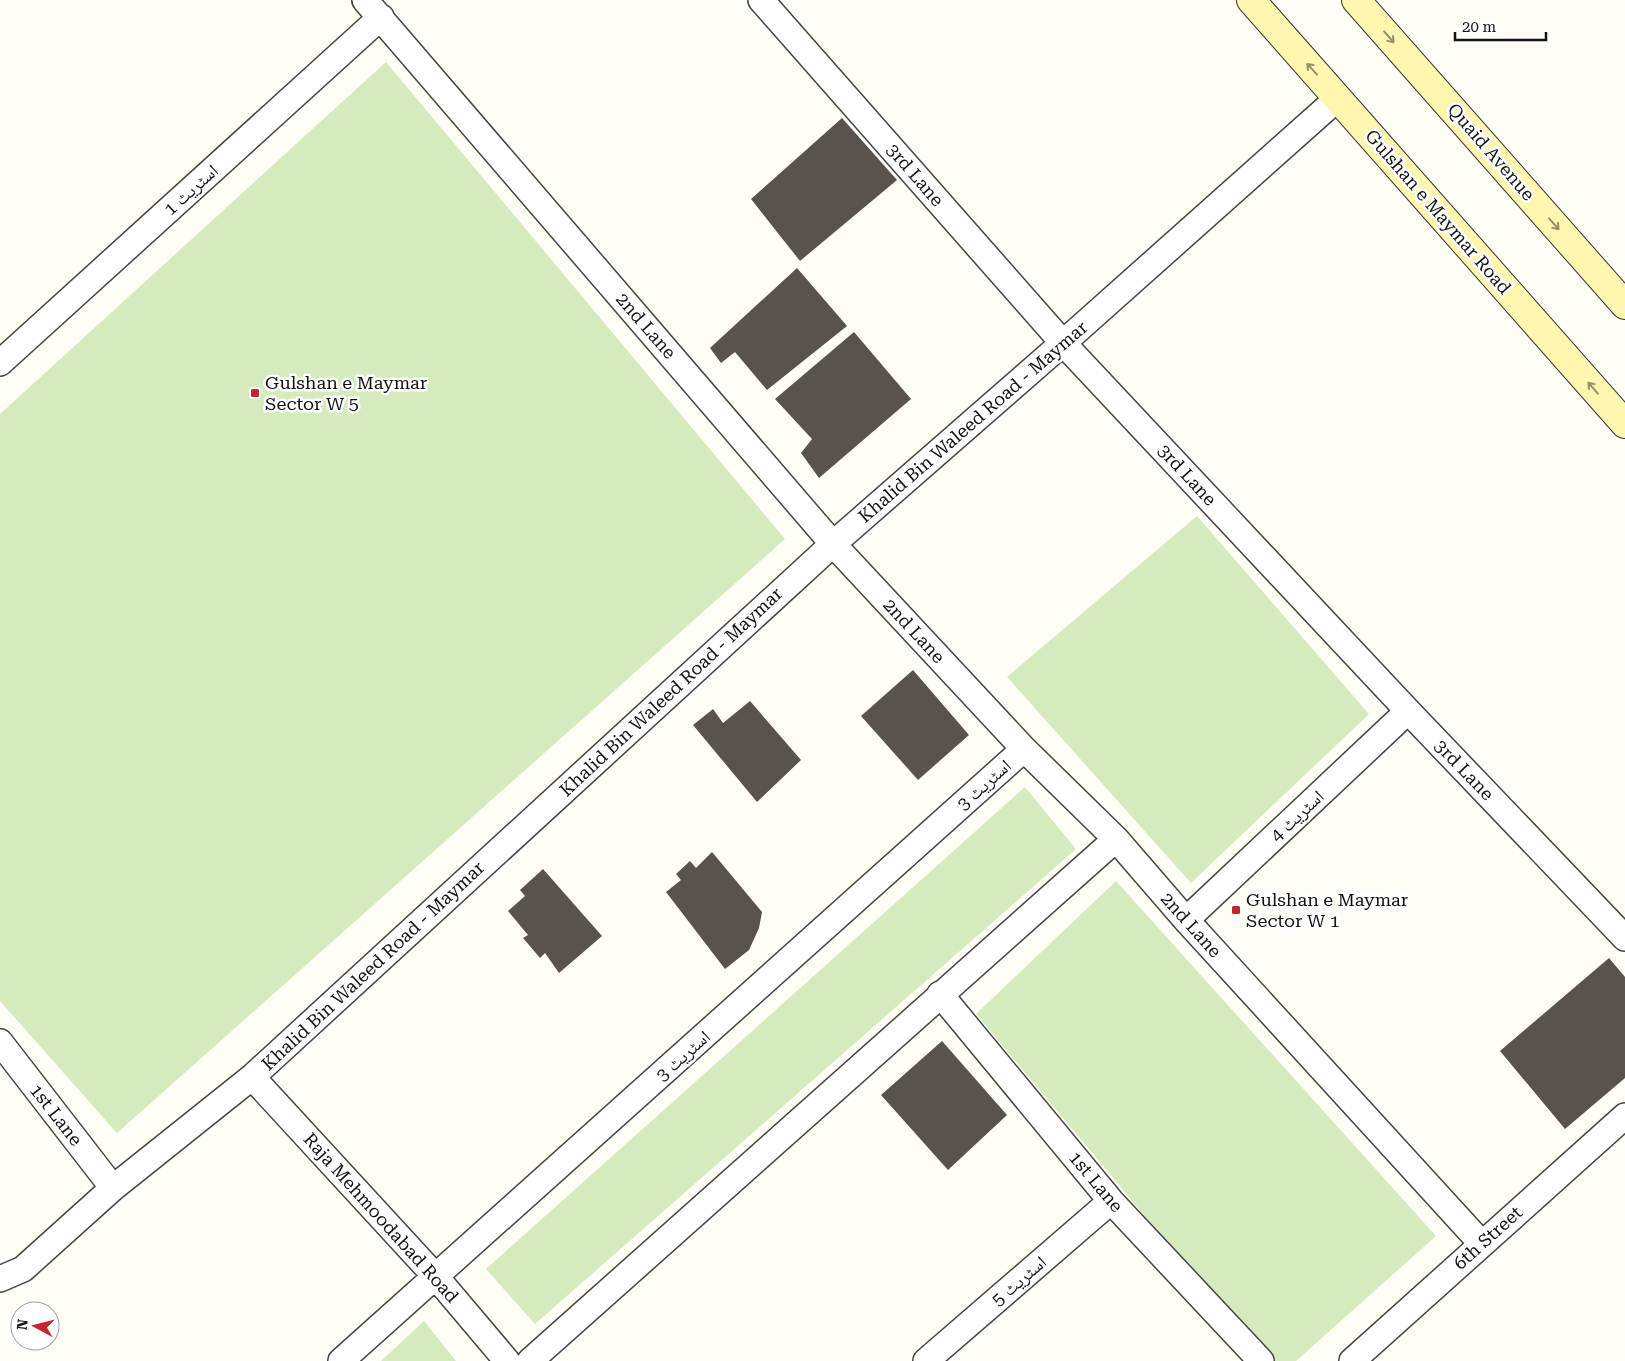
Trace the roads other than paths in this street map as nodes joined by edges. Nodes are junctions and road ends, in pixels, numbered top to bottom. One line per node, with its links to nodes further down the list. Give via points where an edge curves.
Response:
1 (761, 0): 7 (street, 3rd Lane)
2 (1251, 0): 5 (main road, Gulshan e Maymar Road, one-way to 2)
3 (1356, 0): 6 (main road, Quaid Avenue, one-way to 6)
4 (373, 9): 8 (street, اسٹریٹ 1); 10 (street, 2nd Lane)
5 (1338, 98): 7 (street, Khalid Bin Waleed Road - Maymar); 9 (main road, Gulshan e Maymar Road, one-way to 5)
6 (1625, 305)
7 (1063, 343): 10 (street, Khalid Bin Waleed Road - Maymar); 11 (street, 3rd Lane)
8 (0, 363)
9 (1625, 424)
10 (833, 544): 12 (street, 2nd Lane); 18 (street, Khalid Bin Waleed Road - Maymar)
11 (1408, 711): 14 (street, اسٹریٹ 4); 15 (street, 3rd Lane)
12 (1024, 749): 13 (street, 2nd Lane); 23 (street, اسٹریٹ 3)
13 (1116, 839): 14 (street, 2nd Lane); 16 (street)
14 (1186, 920): 22 (street, 2nd Lane)
15 (1625, 938)
16 (940, 994): 21 (street, 1st Lane); 27 (street)
17 (0, 1042): 20 (street, 1st Lane)
18 (252, 1077): 20 (street, Khalid Bin Waleed Road - Maymar); 23 (street, Raja Mehmoodabad Road)
19 (1625, 1116): 22 (street, 6th Street)
20 (113, 1188): 24 (street, Khalid Bin Waleed Road - Maymar, via 23,1269)
21 (1111, 1201): 28 (street, اسٹریٹ 5); 29 (street, 1st Lane)
22 (1482, 1244): 30 (street, 6th Street)
23 (436, 1277): 25 (street, اسٹریٹ 3); 26 (street, Raja Mehmoodabad Road)
24 (0, 1279)
25 (340, 1361)
26 (507, 1361)
27 (530, 1361)
28 (926, 1361)
29 (1261, 1361)
30 (1352, 1361)

